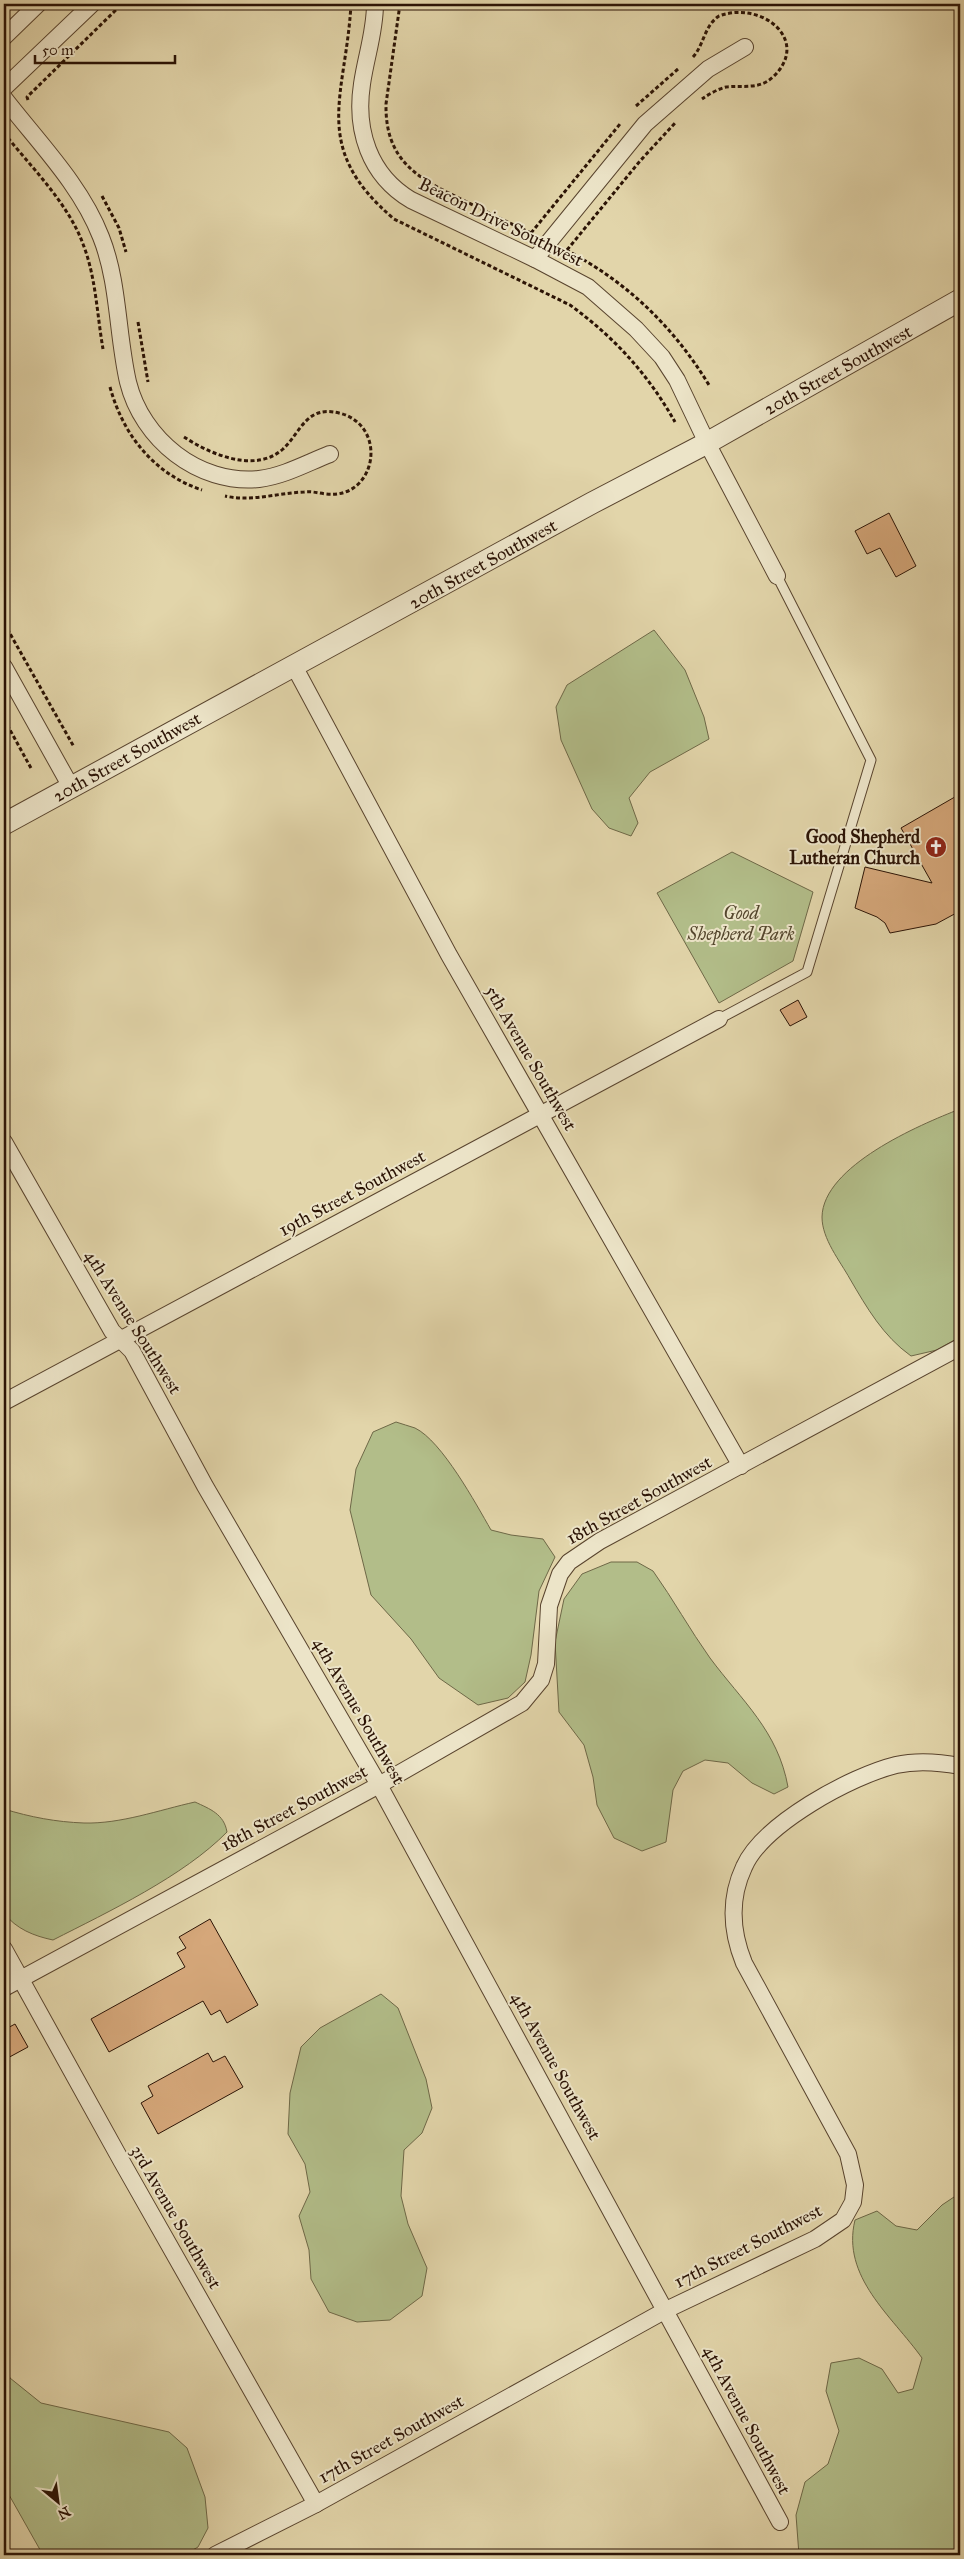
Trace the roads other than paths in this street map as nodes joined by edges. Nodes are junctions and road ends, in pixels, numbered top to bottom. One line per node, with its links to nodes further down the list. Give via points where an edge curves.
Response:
1 (38, 4): 4 (street)
2 (92, 4): 6 (street)
3 (375, 4): 8 (street, Beacon Drive Southwest, via 373,37 361,102 362,133 372,161 393,188 411,200)
4 (4, 36)
5 (745, 47): 8 (street, via 708,69 645,124)
6 (4, 88)
7 (4, 98): 11 (street, via 72,185 101,236 109,263 128,381 140,414 154,434 173,452 201,469 234,478 267,478)
8 (535, 259): 10 (street, Beacon Drive Southwest, via 588,288 650,343 677,380)
9 (960, 300): 10 (street, 20th Street Southwest)
10 (708, 444): 12 (street, Beacon Drive Southwest); 13 (street, 20th Street Southwest)
11 (330, 454)
12 (777, 576): 17 (lane, via 871,760 807,972)
13 (294, 666): 15 (street, 20th Street Southwest); 18 (street, 5th Avenue Southwest, via 448,955)
14 (4, 667): 15 (street)
15 (71, 787): 16 (street, 20th Street Southwest)
16 (4, 824)
17 (719, 1020): 18 (street, 19th Street Southwest)
18 (542, 1115): 20 (street, 19th Street Southwest); 23 (street, 5th Avenue Southwest)
19 (4, 1142): 20 (street, 4th Avenue Southwest)
20 (120, 1340): 22 (street, 19th Street Southwest); 25 (street, 4th Avenue Southwest, via 132,1351)
21 (960, 1347): 23 (street, 18th Street Southwest)
22 (4, 1402)
23 (741, 1466): 25 (street, 18th Street Southwest, via 600,1541 569,1562 554,1588 549,1606 546,1664 535,1689 503,1716)
24 (960, 1766): 29 (street, 17th Street Southwest, via 934,1761 896,1765 861,1778 783,1822 761,1841 744,1866 732,1918 736,1942 753,1980 848,2154 855,2185 853,2202 843,2220 816,2239)
25 (379, 1785): 27 (street, 18th Street Southwest); 29 (street, 4th Avenue Southwest)
26 (4, 1949): 27 (street, 3rd Avenue Southwest)
27 (20, 1979): 28 (street, 18th Street Southwest); 30 (street, 3rd Avenue Southwest)
28 (4, 1988)
29 (666, 2310): 30 (street, 17th Street Southwest); 31 (street, 4th Avenue Southwest)
30 (316, 2504): 32 (street, 17th Street Southwest)
31 (774, 2521)
32 (215, 2555)

